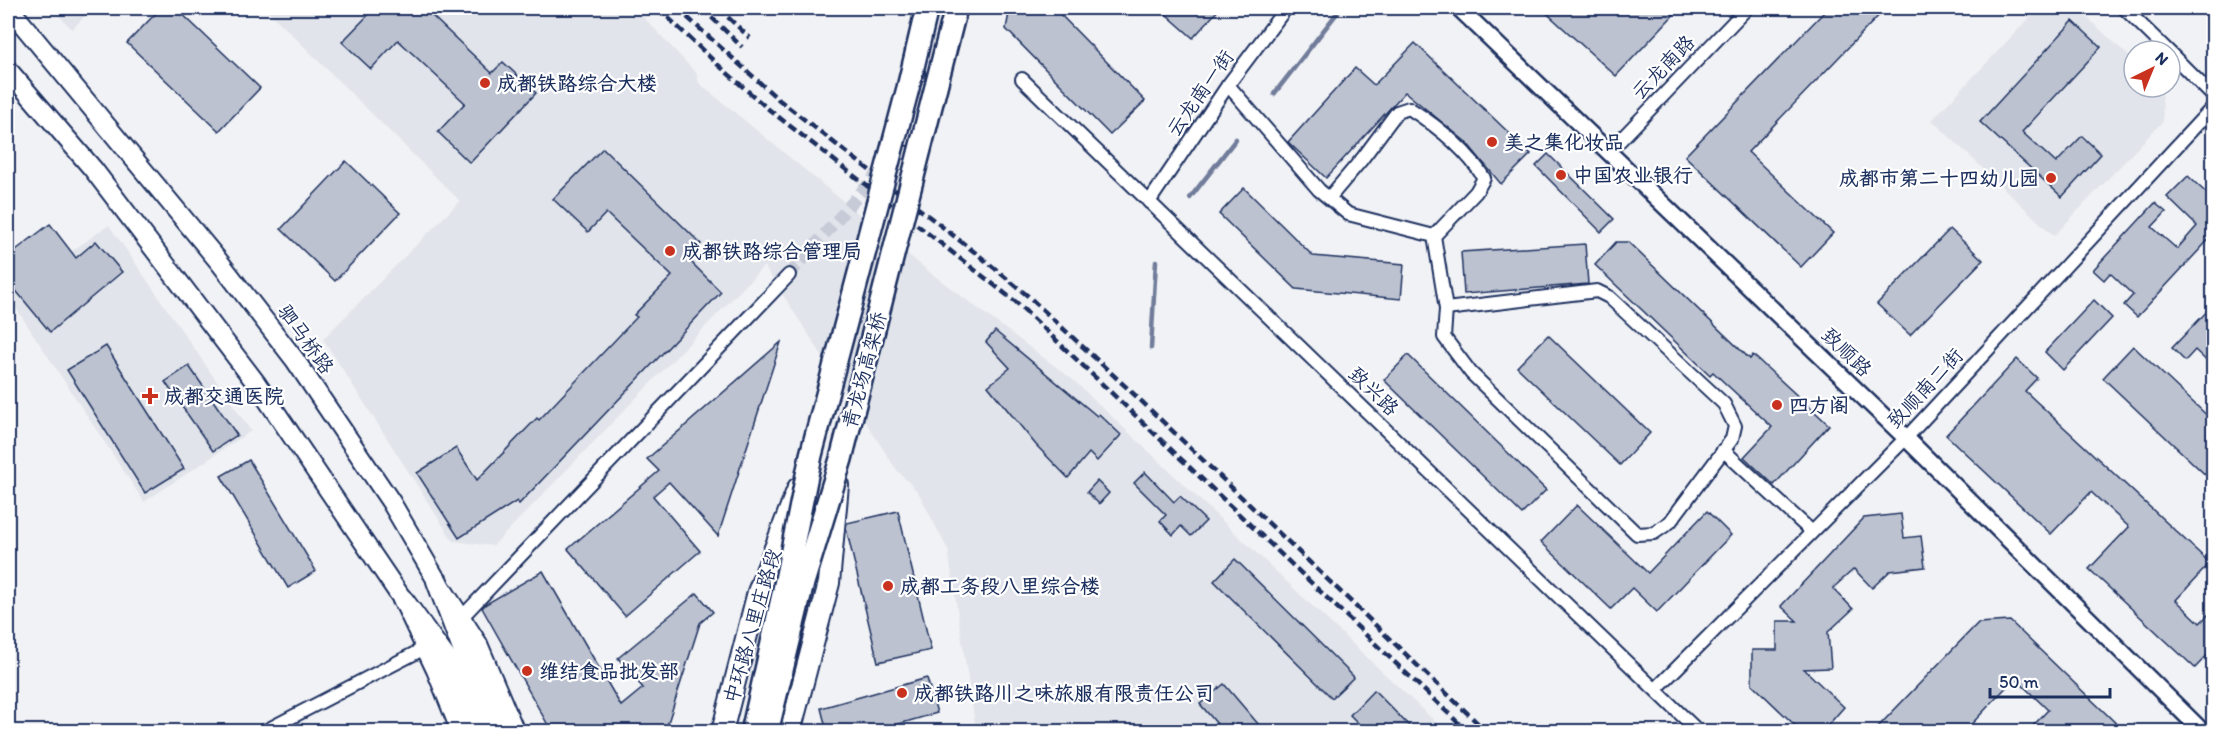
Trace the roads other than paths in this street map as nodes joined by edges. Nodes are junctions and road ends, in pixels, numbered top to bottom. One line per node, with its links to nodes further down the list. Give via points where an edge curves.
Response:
1 (9, 8): 27 (main road, 驷马桥路, via 221,264 295,360 391,502)
2 (925, 8): 15 (street, via 918,30 919,105); 24 (highway, 青龙场高架桥, bridge, via 908,88)
3 (956, 8): 25 (highway, 青龙场高架桥, bridge)
4 (1286, 8): 12 (street, 云龙南一街)
5 (1458, 8): 16 (street, 致顺路)
6 (1747, 8): 16 (street, 云龙南路)
7 (2124, 8): 8 (street)
8 (2156, 39)
9 (2182, 65): 13 (street)
10 (8, 70): 28 (main road, via 93,169 256,383)
11 (1022, 79): 18 (street, 致兴路)
12 (1228, 85): 17 (street); 18 (street, 云龙南一街)
13 (2214, 97)
14 (2214, 106): 22 (street, 致顺南二街)
15 (908, 139)
16 (1608, 153): 22 (street, 致顺路)
17 (1329, 198): 19 (street, via 1348,214); 19 (street, via 1396,112 1409,108 1475,164 1484,178 1476,192)
18 (1149, 202): 32 (street, 致兴路)
19 (1434, 236): 21 (street)
20 (789, 275): 29 (street)
21 (1446, 309): 23 (street, via 1596,291 1609,297 1724,404 1735,426 1732,439); 23 (street, via 1444,337 1472,374 1637,534 1654,533 1670,522)
22 (1906, 438): 26 (street, 致顺南二街); 43 (street, 致顺路)
23 (1723, 450): 26 (street)
24 (811, 455): 38 (main road, 中环路八里庄路段, bridge, via 758,592); 39 (highway, 青龙场高架桥, bridge)
25 (841, 459): 40 (highway, 青龙场高架桥, bridge, via 803,583); 41 (main road, bridge, via 829,583)
26 (1811, 531): 32 (street, 致顺南二街)
27 (436, 580): 29 (main road, 驷马桥路); 31 (main road)
28 (403, 600): 30 (main road); 31 (main road)
29 (461, 618): 37 (main road, 驷马桥路, via 478,644)
30 (425, 648): 33 (street); 34 (main road)
31 (455, 656): 35 (main road); 36 (main road, via 489,706)
32 (1656, 689): 42 (street, 致兴路)
33 (263, 732)
34 (461, 732)
35 (479, 732)
36 (499, 732)
37 (515, 732)
38 (722, 732)
39 (752, 732)
40 (767, 732)
41 (790, 732)
42 (1699, 732)
43 (2203, 732)

